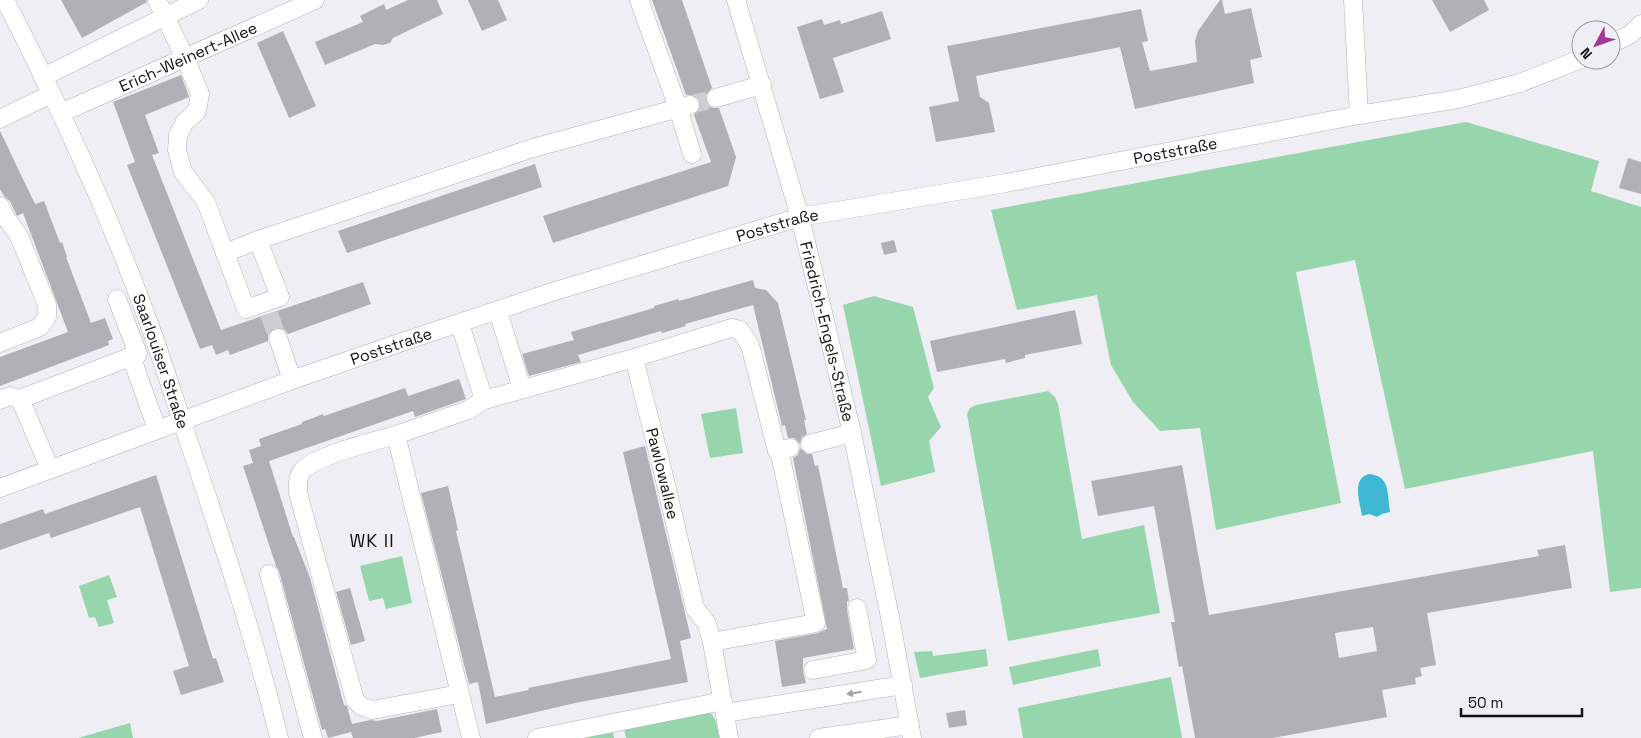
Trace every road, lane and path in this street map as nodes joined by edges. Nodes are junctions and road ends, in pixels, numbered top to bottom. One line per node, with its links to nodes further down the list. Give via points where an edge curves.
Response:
1 (5, 0): 13 (street, Saarlouiser Straße)
2 (157, 0): 8 (street)
3 (199, 0): 8 (street)
4 (315, 0): 11 (street, Erich-Weinert-Allee)
5 (639, 0): 17 (street)
6 (736, 0): 14 (street, Friedrich-Engels-Straße)
7 (1353, 0): 19 (street)
8 (165, 16): 11 (street); 13 (street)
9 (1641, 24): 10 (street)
10 (1621, 39)
11 (185, 58): 18 (street, Erich-Weinert-Allee); 25 (street, via 200,94 197,111 185,122 178,135 177,150 183,172 206,202)
12 (1571, 63): 19 (street, Poststraße, via 1511,86 1458,99)
13 (44, 77): 15 (street, Saarlouiser Straße)
14 (762, 85): 16 (street); 23 (street, Friedrich-Engels-Straße)
15 (52, 94): 18 (street, Saarlouiser Straße); 20 (street)
16 (716, 98)
17 (684, 106): 21 (street); 24 (street, via 533,148)
18 (61, 113): 38 (street, Saarlouiser Straße, via 144,310)
19 (1359, 115): 23 (street, Poststraße, via 1006,183)
20 (0, 119)
21 (692, 154)
22 (0, 206): 30 (street, via 19,236 47,305 47,317 40,327)
23 (800, 217): 27 (street, Poststraße); 40 (street, Friedrich-Engels-Straße)
24 (258, 240): 25 (street); 25 (street, via 280,297 267,308 246,309)
25 (225, 253)
26 (117, 299): 31 (street, via 138,354)
27 (498, 311): 28 (street, Poststraße); 34 (street)
28 (460, 324): 33 (street, Poststraße); 37 (street)
29 (278, 338): 33 (street)
30 (0, 343)
31 (131, 356): 35 (street); 39 (street)
32 (634, 358): 34 (street); 47 (street, Pawlowallee, via 695,608 707,624); 47 (street, via 732,328 740,330 750,345 784,450 780,454 816,623)
33 (292, 380): 38 (street, Poststraße)
34 (522, 388): 37 (street)
35 (20, 399): 36 (street, via 10,396); 43 (street)
36 (0, 400)
37 (484, 400): 41 (street, via 468,410)
38 (181, 420): 39 (street, Poststraße); 53 (street, Saarlouiser Straße, via 237,587)
39 (158, 429): 43 (street, Poststraße)
40 (852, 433): 42 (street, Friedrich-Engels-Straße); 49 (street, Friedrich-Engels-Straße)
41 (396, 435): 50 (street); 50 (street, via 309,464 301,472 298,493 360,706 372,710)
42 (810, 444)
43 (50, 469): 44 (street, Poststraße)
44 (0, 488)
45 (269, 574): 54 (street)
46 (857, 608): 48 (street, via 867,660)
47 (712, 642): 51 (street, Pawlowallee)
48 (813, 670)
49 (902, 685): 51 (street, one-way to 51); 52 (street, Friedrich-Engels-Straße)
50 (460, 694): 55 (street)
51 (724, 707): 56 (street); 57 (street, Pawlowallee)
52 (911, 731): 58 (street)
53 (279, 738)
54 (313, 738)
55 (471, 738)
56 (537, 738)
57 (729, 738)
58 (819, 738)

